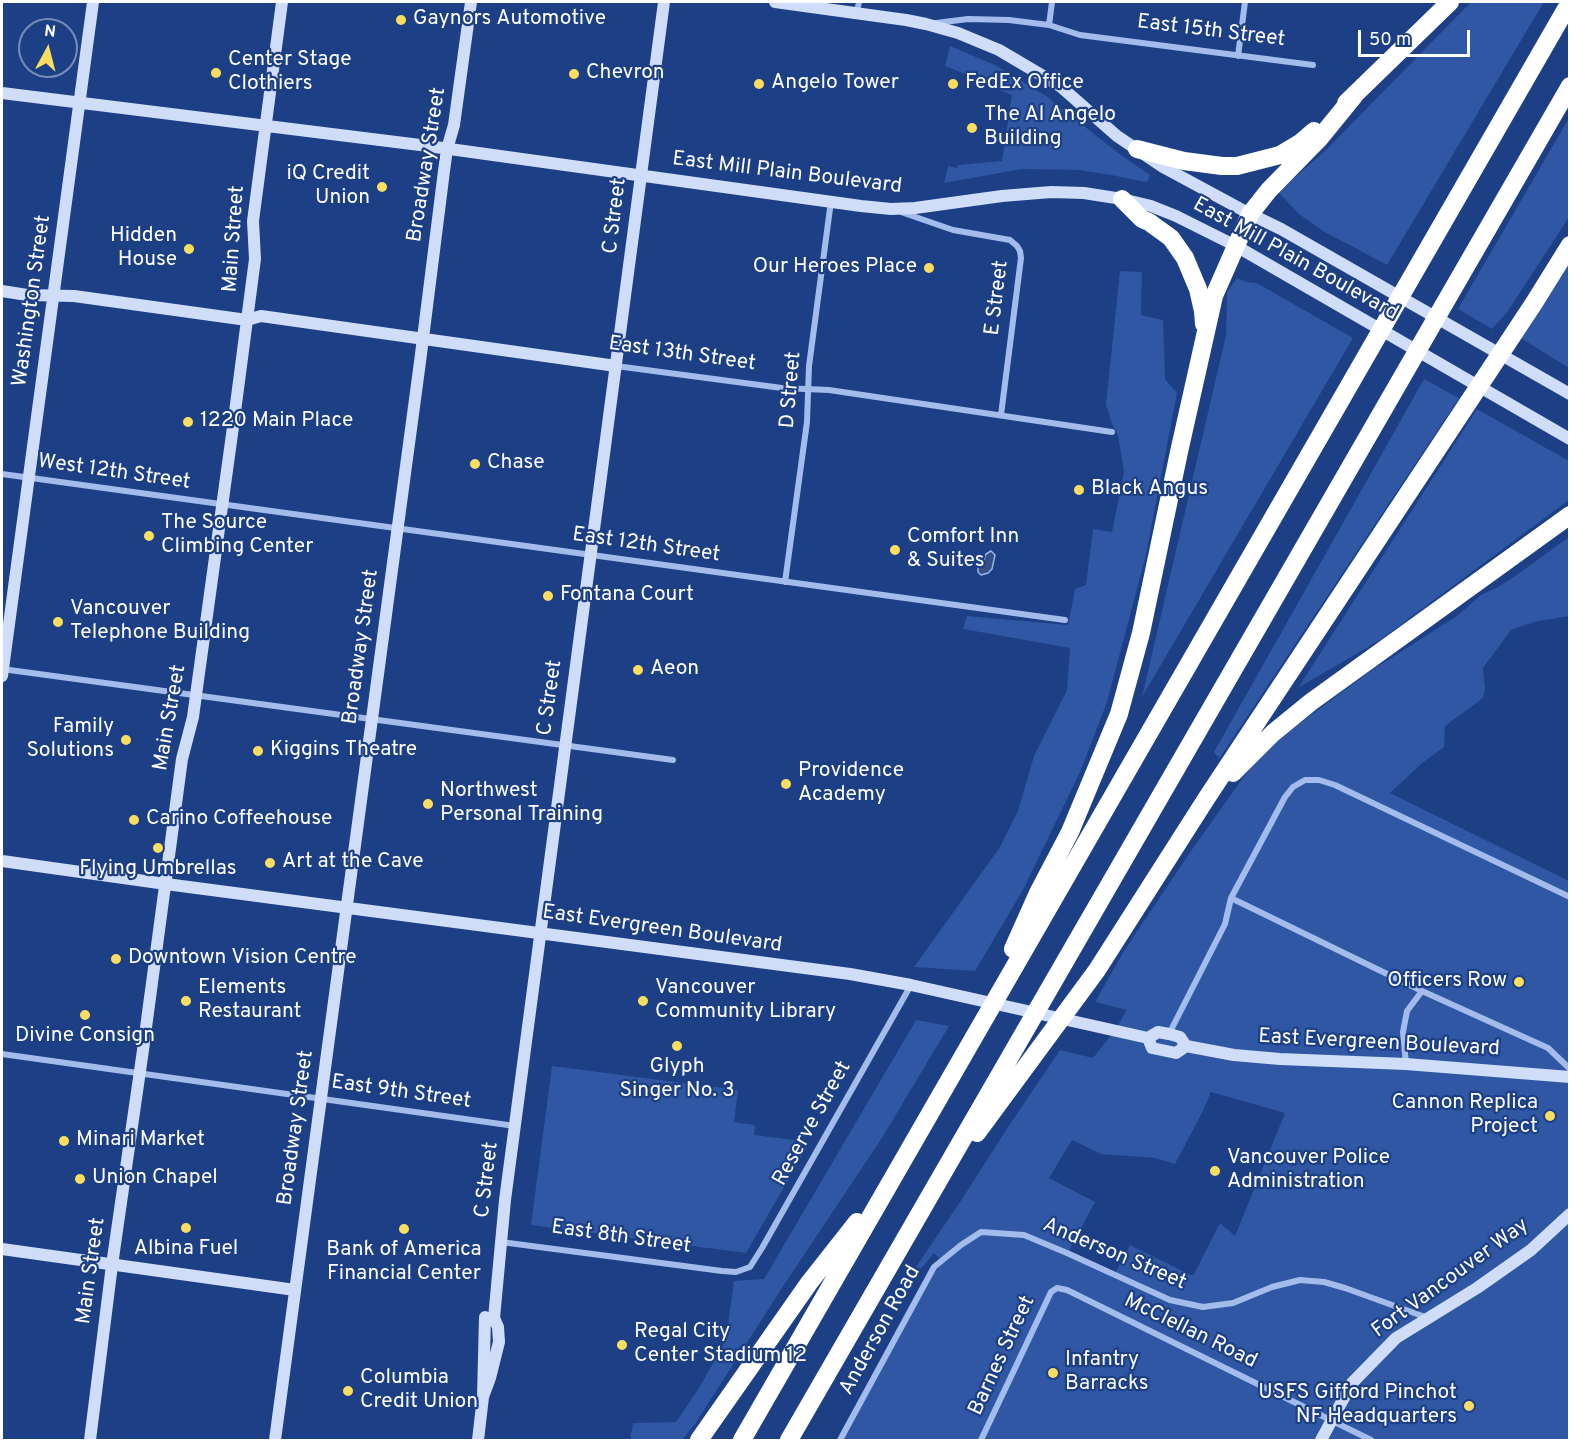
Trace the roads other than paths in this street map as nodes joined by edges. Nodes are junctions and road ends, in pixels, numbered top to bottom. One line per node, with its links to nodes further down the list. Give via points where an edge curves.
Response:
1 (93, 2): 18 (street, Washington Street)
2 (282, 2): 19 (street, Main Street)
3 (471, 2): 20 (street, Broadway Street, via 454,125)
4 (664, 2): 22 (street, C Street)
5 (776, 2): 10 (street, East 15th Street)
6 (1052, 2): 12 (street)
7 (1245, 2): 13 (street)
8 (1450, 2): 17 (highway)
9 (1569, 2): 62 (highway)
10 (858, 7): 11 (street, East 15th Street)
11 (926, 24): 12 (street, East 15th Street, via 989,19); 21 (street, East 15th Street, via 999,50 1038,72)
12 (1049, 25): 13 (street, East 15th Street, via 1080,35)
13 (1238, 56): 14 (street, East 15th Street)
14 (1313, 65)
15 (1569, 86): 74 (highway)
16 (2, 93): 18 (street, East Mill Plain Boulevard)
17 (1354, 96): 21 (highway, via 1300,143 1280,156 1256,162 1222,166); 26 (highway)
18 (79, 103): 19 (street, East Mill Plain Boulevard); 30 (street, Washington Street)
19 (265, 125): 20 (street, East Mill Plain Boulevard); 31 (street, Main Street, via 253,221 255,259)
20 (447, 149): 22 (street, East Mill Plain Boulevard); 32 (street, Broadway Street)
21 (1137, 149): 26 (street, East 15th Street)
22 (640, 176): 24 (street, East Mill Plain Boulevard); 34 (street, C Street)
23 (1122, 199): 25 (street, East Mill Plain Boulevard, via 1051,192); 28 (street, East Mill Plain Boulevard, via 1176,216); 33 (highway, via 1142,219 1171,238 1185,258 1198,289)
24 (831, 201): 25 (street, East Mill Plain Boulevard); 35 (street, D Street)
25 (891, 209): 37 (street, E Street, via 953,230 1010,240 1017,246 1021,258)
26 (1250, 214): 28 (highway); 36 (street, East Mill Plain Boulevard)
27 (1569, 245): 53 (highway)
28 (1236, 246): 33 (highway, via 1214,296); 39 (street, East Mill Plain Boulevard)
29 (2, 291): 30 (street, East 13th Street)
30 (53, 296): 31 (street, East 13th Street); 41 (street, Washington Street)
31 (247, 320): 32 (street, East 13th Street, via 261,316); 42 (street, Main Street)
32 (423, 338): 34 (street, East 13th Street); 44 (street, Broadway Street)
33 (1205, 340): 62 (highway, via 1141,633 1119,714 1070,832 1038,893)
34 (616, 366): 35 (street, East 13th Street); 45 (street, C Street)
35 (808, 389): 37 (street, East 13th Street); 46 (street, D Street)
36 (1569, 394)
37 (1000, 415): 38 (street, East 13th Street)
38 (1112, 432)
39 (1569, 439)
40 (2, 474): 41 (street, West 12th Street)
41 (28, 478): 42 (street, West 12th Street); 48 (street, Washington Street)
42 (222, 505): 44 (street, East 12th Street); 49 (street, Main Street)
43 (1569, 515): 53 (highway, via 1311,702 1273,733)
44 (398, 528): 45 (street, East 12th Street); 50 (street, Broadway Street)
45 (590, 555): 46 (street, East 12th Street); 51 (street, C Street)
46 (785, 582): 47 (street, East 12th Street)
47 (1065, 620)
48 (2, 671): 49 (street)
49 (196, 695): 50 (street); 55 (street, Main Street, via 182,759)
50 (371, 720): 51 (street); 58 (street, Broadway Street)
51 (565, 746): 52 (street); 59 (street, C Street)
52 (673, 760)
53 (1206, 799): 74 (highway, via 1097,970)
54 (2, 861): 55 (street, East Evergreen Boulevard)
55 (166, 884): 58 (street, East Evergreen Boulevard); 69 (street, Main Street)
56 (1569, 897): 57 (street, via 1335,785 1305,780 1285,797)
57 (1231, 898): 61 (street); 63 (street, via 1225,924)
58 (346, 908): 59 (street, East Evergreen Boulevard); 71 (street, Broadway Street)
59 (540, 933): 60 (street, East Evergreen Boulevard); 72 (street, C Street)
60 (911, 985): 64 (street, East Evergreen Boulevard); 80 (street, Reserve Street, via 762,1248 750,1267)
61 (1422, 990): 67 (street, via 1407,1011 1403,1032); 68 (street, via 1548,1048)
62 (976, 1034): 73 (highway)
63 (1169, 1034): 64 (street, East Evergreen Boulevard, via 1158,1032); 65 (street, East Evergreen Boulevard, via 1180,1037)
64 (1148, 1038): 65 (street, East Evergreen Boulevard, via 1152,1048 1176,1053)
65 (1186, 1046): 67 (street, East Evergreen Boulevard, via 1268,1058)
66 (2, 1054): 69 (street, East 9th Street)
67 (1406, 1064): 70 (street, East Evergreen Boulevard)
68 (1569, 1070)
69 (140, 1073): 71 (street, East 9th Street); 79 (street, Main Street)
70 (1569, 1077)
71 (321, 1098): 72 (street, East 9th Street); 82 (street, Broadway Street)
72 (514, 1126): 76 (street, C Street)
73 (894, 1176): 88 (highway, via 809,1283); 89 (highway)
74 (925, 1205): 90 (highway)
75 (1569, 1214): 83 (street, Fort Vancouver Way, via 1531,1250)
76 (501, 1242): 80 (street, East 8th Street); 87 (street, C Street)
77 (961, 1245): 83 (street, Anderson Street, via 981,1232 1024,1235 1170,1300 1203,1306 1233,1303 1300,1280 1345,1288); 91 (street, Anderson Road, via 934,1267)
78 (2, 1250): 79 (street)
79 (112, 1265): 82 (street); 85 (street, Main Street)
80 (736, 1272)
81 (1058, 1288): 84 (street, McClellan Road); 92 (street, Barnes Street, via 1051,1292)
82 (295, 1290): 86 (street, Broadway Street)
83 (1429, 1318): 84 (street, Fort Vancouver Way, via 1395,1338 1376,1357 1352,1383)
84 (1330, 1421): 93 (street, Fort Vancouver Way); 94 (street, McClellan Road)
85 (90, 1440)
86 (275, 1440)
87 (478, 1440)
88 (699, 1440)
89 (742, 1440)
90 (789, 1440)
91 (840, 1440)
92 (981, 1440)
93 (1321, 1440)
94 (1371, 1440)

